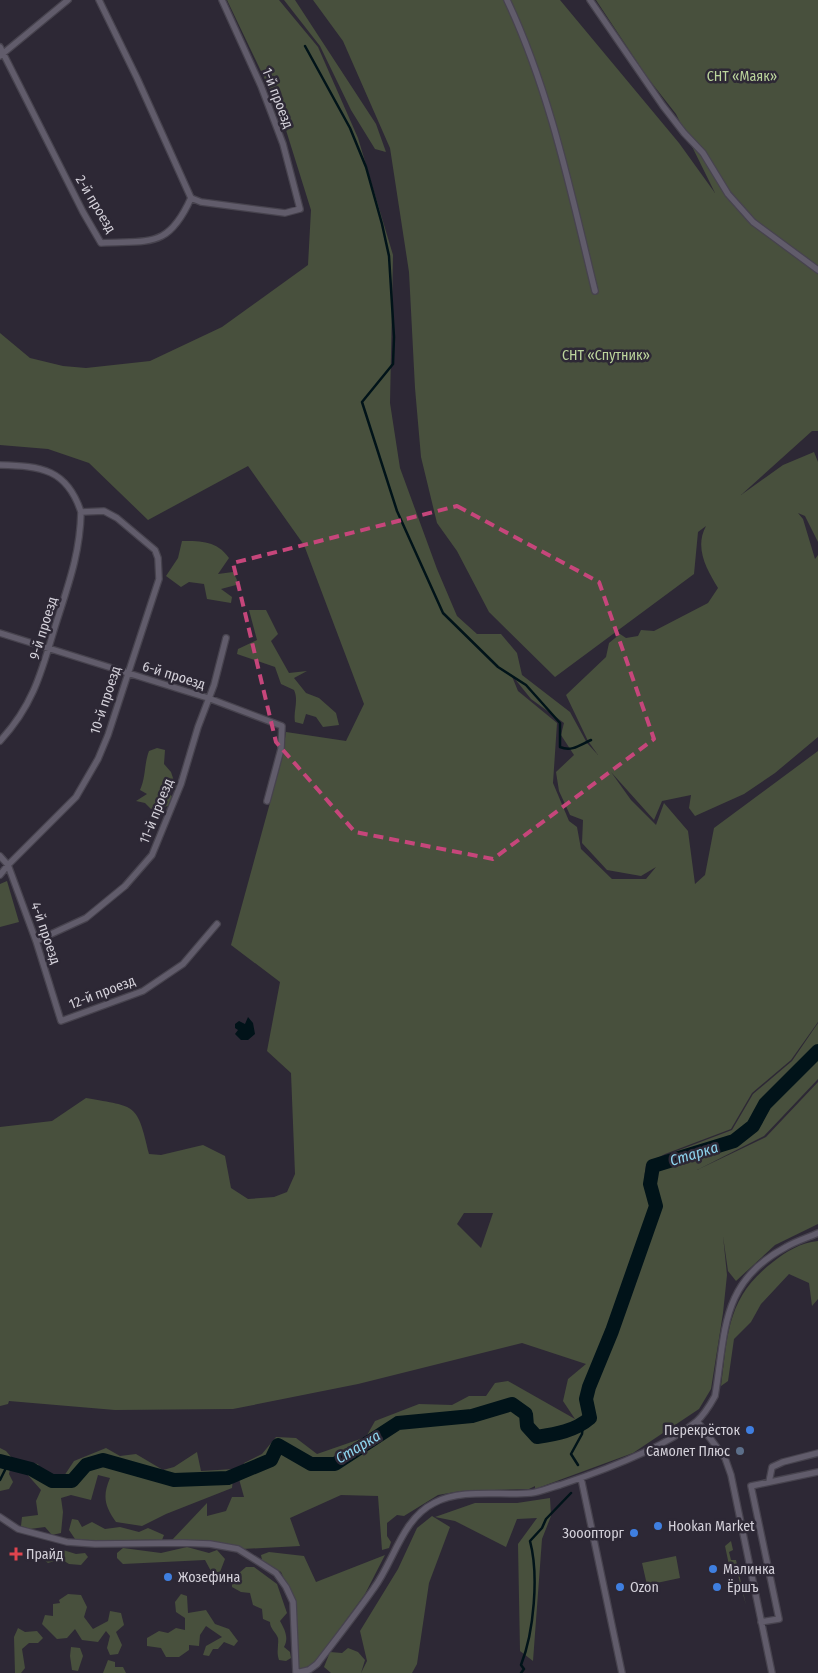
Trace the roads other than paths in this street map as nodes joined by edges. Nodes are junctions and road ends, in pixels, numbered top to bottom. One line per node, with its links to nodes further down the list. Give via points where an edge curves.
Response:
1 (68, 0): 6 (street)
2 (99, 0): 7 (street, via 138,78)
3 (222, 0): 7 (street, 1-й проезд, via 283,144 300,209 285,213)
4 (507, 0): 9 (street, via 544,97)
5 (590, 0): 8 (street, via 663,106 703,153 728,194 753,222)
6 (1, 52): 7 (street, 2-й проезд, via 101,243 154,240 164,236 176,226)
7 (191, 198)
8 (818, 270)
9 (595, 290)
10 (0, 465): 11 (street, via 37,468 57,476 72,489)
11 (82, 512): 14 (street, 9-й проезд, via 74,571); 15 (street, 10-й проезд, via 104,512 155,550 158,558 159,578)
12 (0, 633): 14 (street, 6-й проезд)
13 (226, 638): 16 (street, 11-й проезд)
14 (49, 649): 15 (street, 6-й проезд); 17 (street, 9-й проезд, via 34,694 15,725)
15 (126, 673): 16 (street, 6-й проезд); 20 (street, 10-й проезд, via 108,736 76,797)
16 (208, 698): 18 (street, 6-й проезд, via 282,726 281,749); 23 (street, 11-й проезд, via 181,784 152,855 125,886 86,918)
17 (0, 741)
18 (267, 801)
19 (0, 856): 20 (street, 4-й проезд)
20 (8, 865): 21 (street, 10-й проезд); 23 (street, 4-й проезд)
21 (0, 875)
22 (217, 924): 24 (street, 12-й проезд, via 183,964 142,991)
23 (36, 941): 24 (street, 4-й проезд)
24 (61, 1021)
25 (818, 1233): 26 (street, via 772,1255 742,1282 730,1307 715,1396 710,1407)
26 (697, 1420): 29 (street, via 646,1452); 32 (street, via 720,1450 732,1475)
27 (818, 1453): 30 (street, via 772,1467)
28 (818, 1472): 30 (street)
29 (581, 1478): 31 (street, via 533,1493 451,1497 434,1502 409,1526 375,1588 317,1664 296,1673 293,1602 286,1587 276,1573 238,1549 210,1544 67,1542 18,1529); 33 (street)
30 (770, 1482): 32 (street, via 751,1486 779,1618)
31 (0, 1517)
32 (761, 1622): 34 (street)
33 (622, 1673)
34 (772, 1673)

